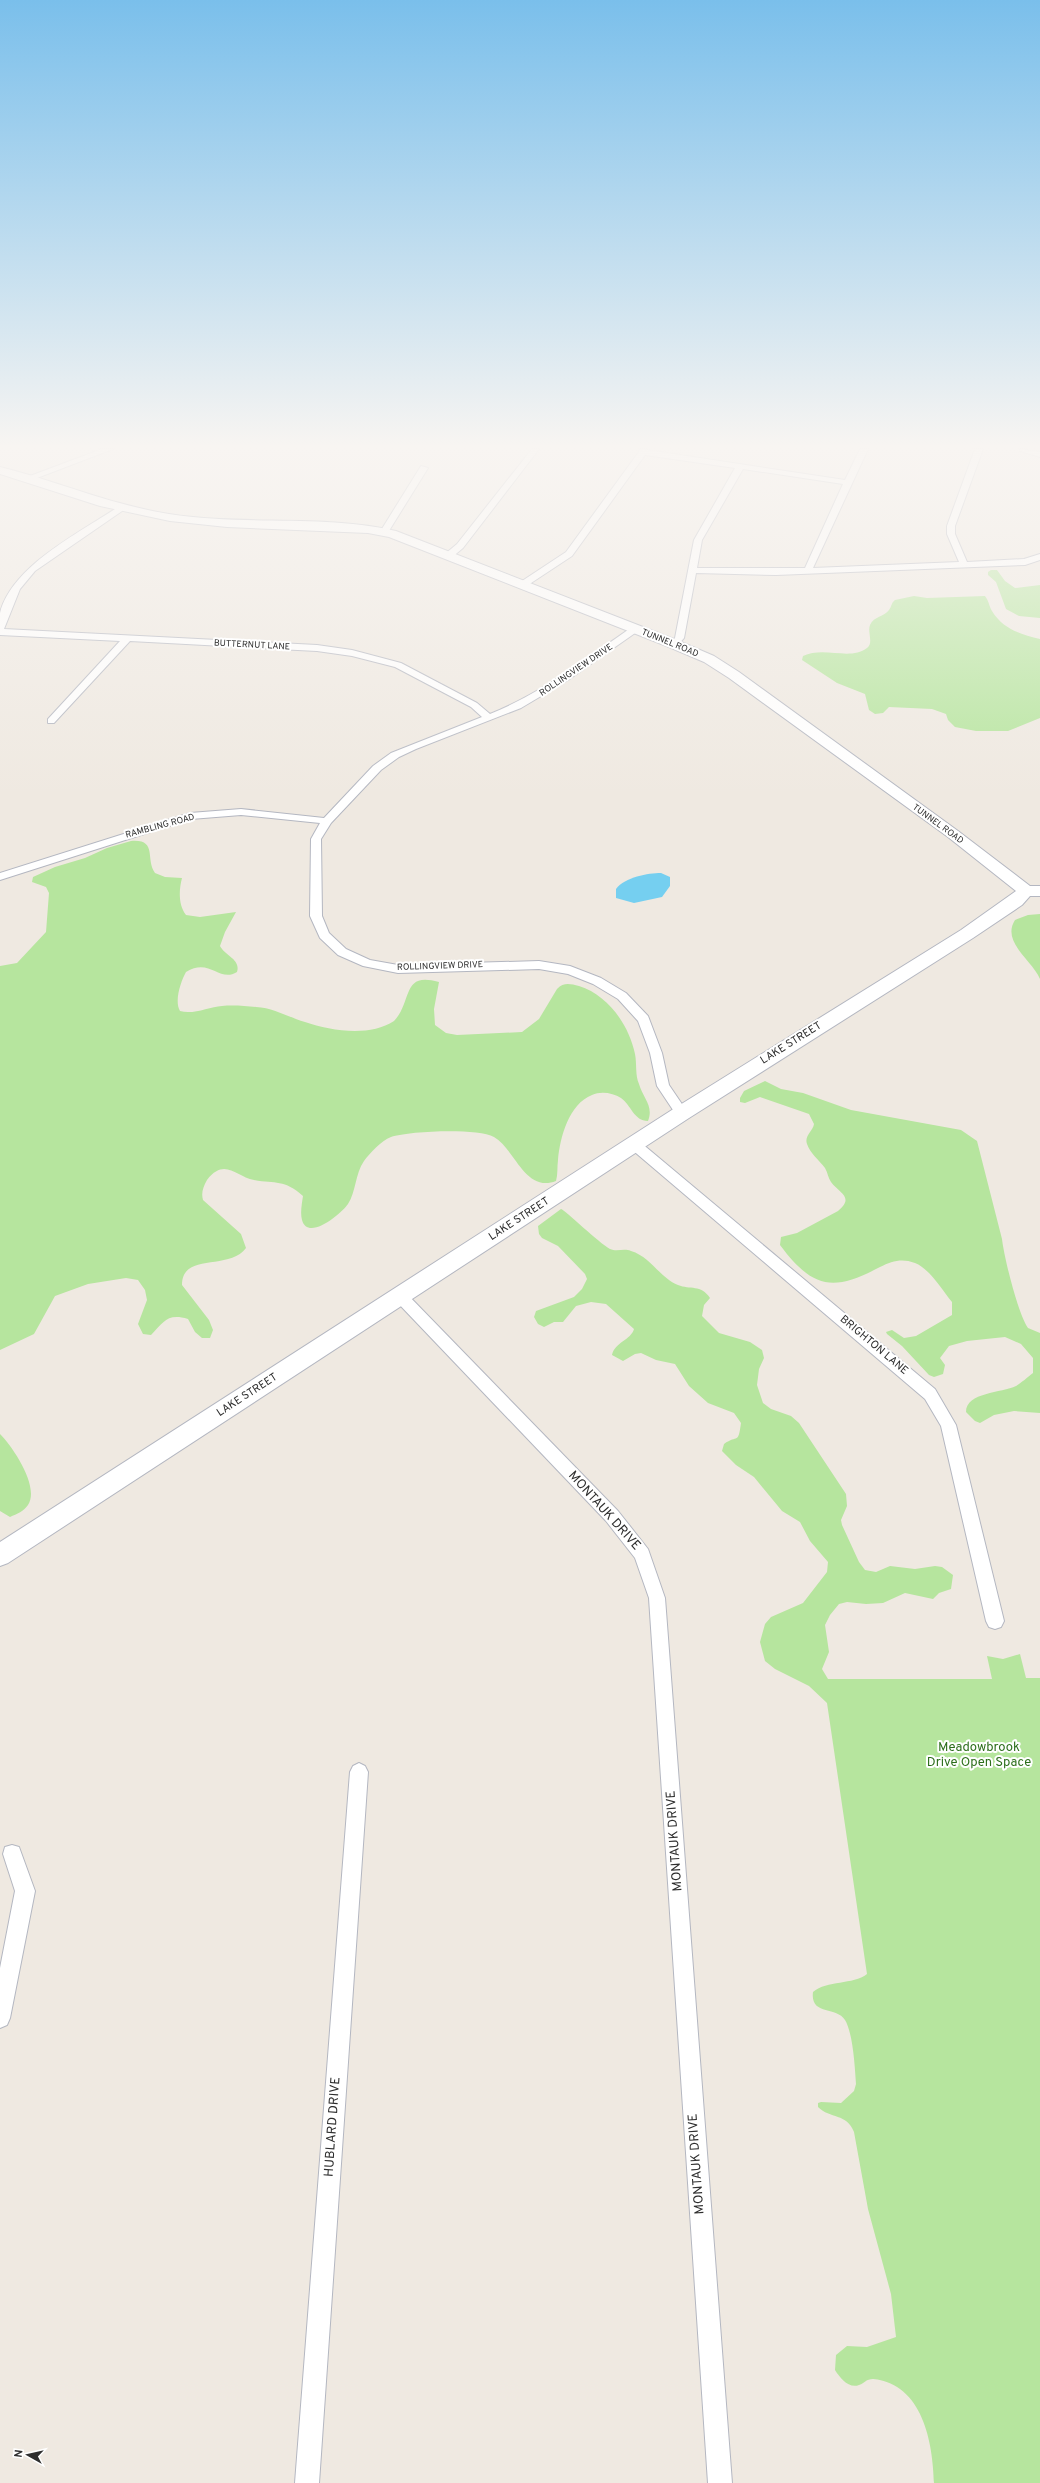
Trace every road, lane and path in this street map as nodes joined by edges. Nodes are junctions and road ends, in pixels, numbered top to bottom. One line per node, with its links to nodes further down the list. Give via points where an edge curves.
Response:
1 (38, 565): 10 (street, via 22,578 8,602)
2 (471, 565): 9 (main road, TUNNEL ROAD)
3 (553, 565): 9 (street)
4 (693, 565): 7 (street)
5 (809, 565): 8 (street)
6 (945, 565): 8 (street)
7 (692, 570): 8 (street, via 745,573); 14 (street, via 678,638)
8 (809, 571)
9 (522, 585): 11 (main road, TUNNEL ROAD)
10 (0, 628)
11 (635, 629): 14 (main road, TUNNEL ROAD); 15 (street, ROLLINGVIEW DRIVE, via 544,692 518,706)
12 (0, 632): 13 (street, BUTTERNUT LANE)
13 (127, 639): 15 (street, BUTTERNUT LANE, via 352,652 398,665 474,705); 16 (street)
14 (674, 644): 19 (main road, TUNNEL ROAD, via 709,659 734,675)
15 (488, 717): 17 (street, ROLLINGVIEW DRIVE, via 395,755 377,768)
16 (51, 721)
17 (327, 821): 18 (street, RAMBLING ROAD, via 241,812 190,816 117,837 74,854); 20 (street, ROLLINGVIEW DRIVE, via 316,839 316,916 324,935 342,952 367,963 398,969 539,965 570,970 597,981 622,996 644,1019 656,1053 663,1086)
18 (0, 877)
19 (1033, 891): 20 (main road, LAKE STREET)
20 (682, 1113): 21 (main road, LAKE STREET)
21 (635, 1145): 22 (main road, LAKE STREET); 24 (street, BRIGHTON LANE, via 930,1394 948,1425)
22 (400, 1296): 23 (main road, LAKE STREET); 29 (street, MONTAUK DRIVE, via 612,1516 642,1554 657,1598)
23 (0, 1555)
24 (995, 1621)
25 (359, 1772): 28 (street, HUBLARD DRIVE)
26 (12, 1854): 27 (street, via 26,1891)
27 (0, 2018)
28 (308, 2483)
29 (720, 2483)

